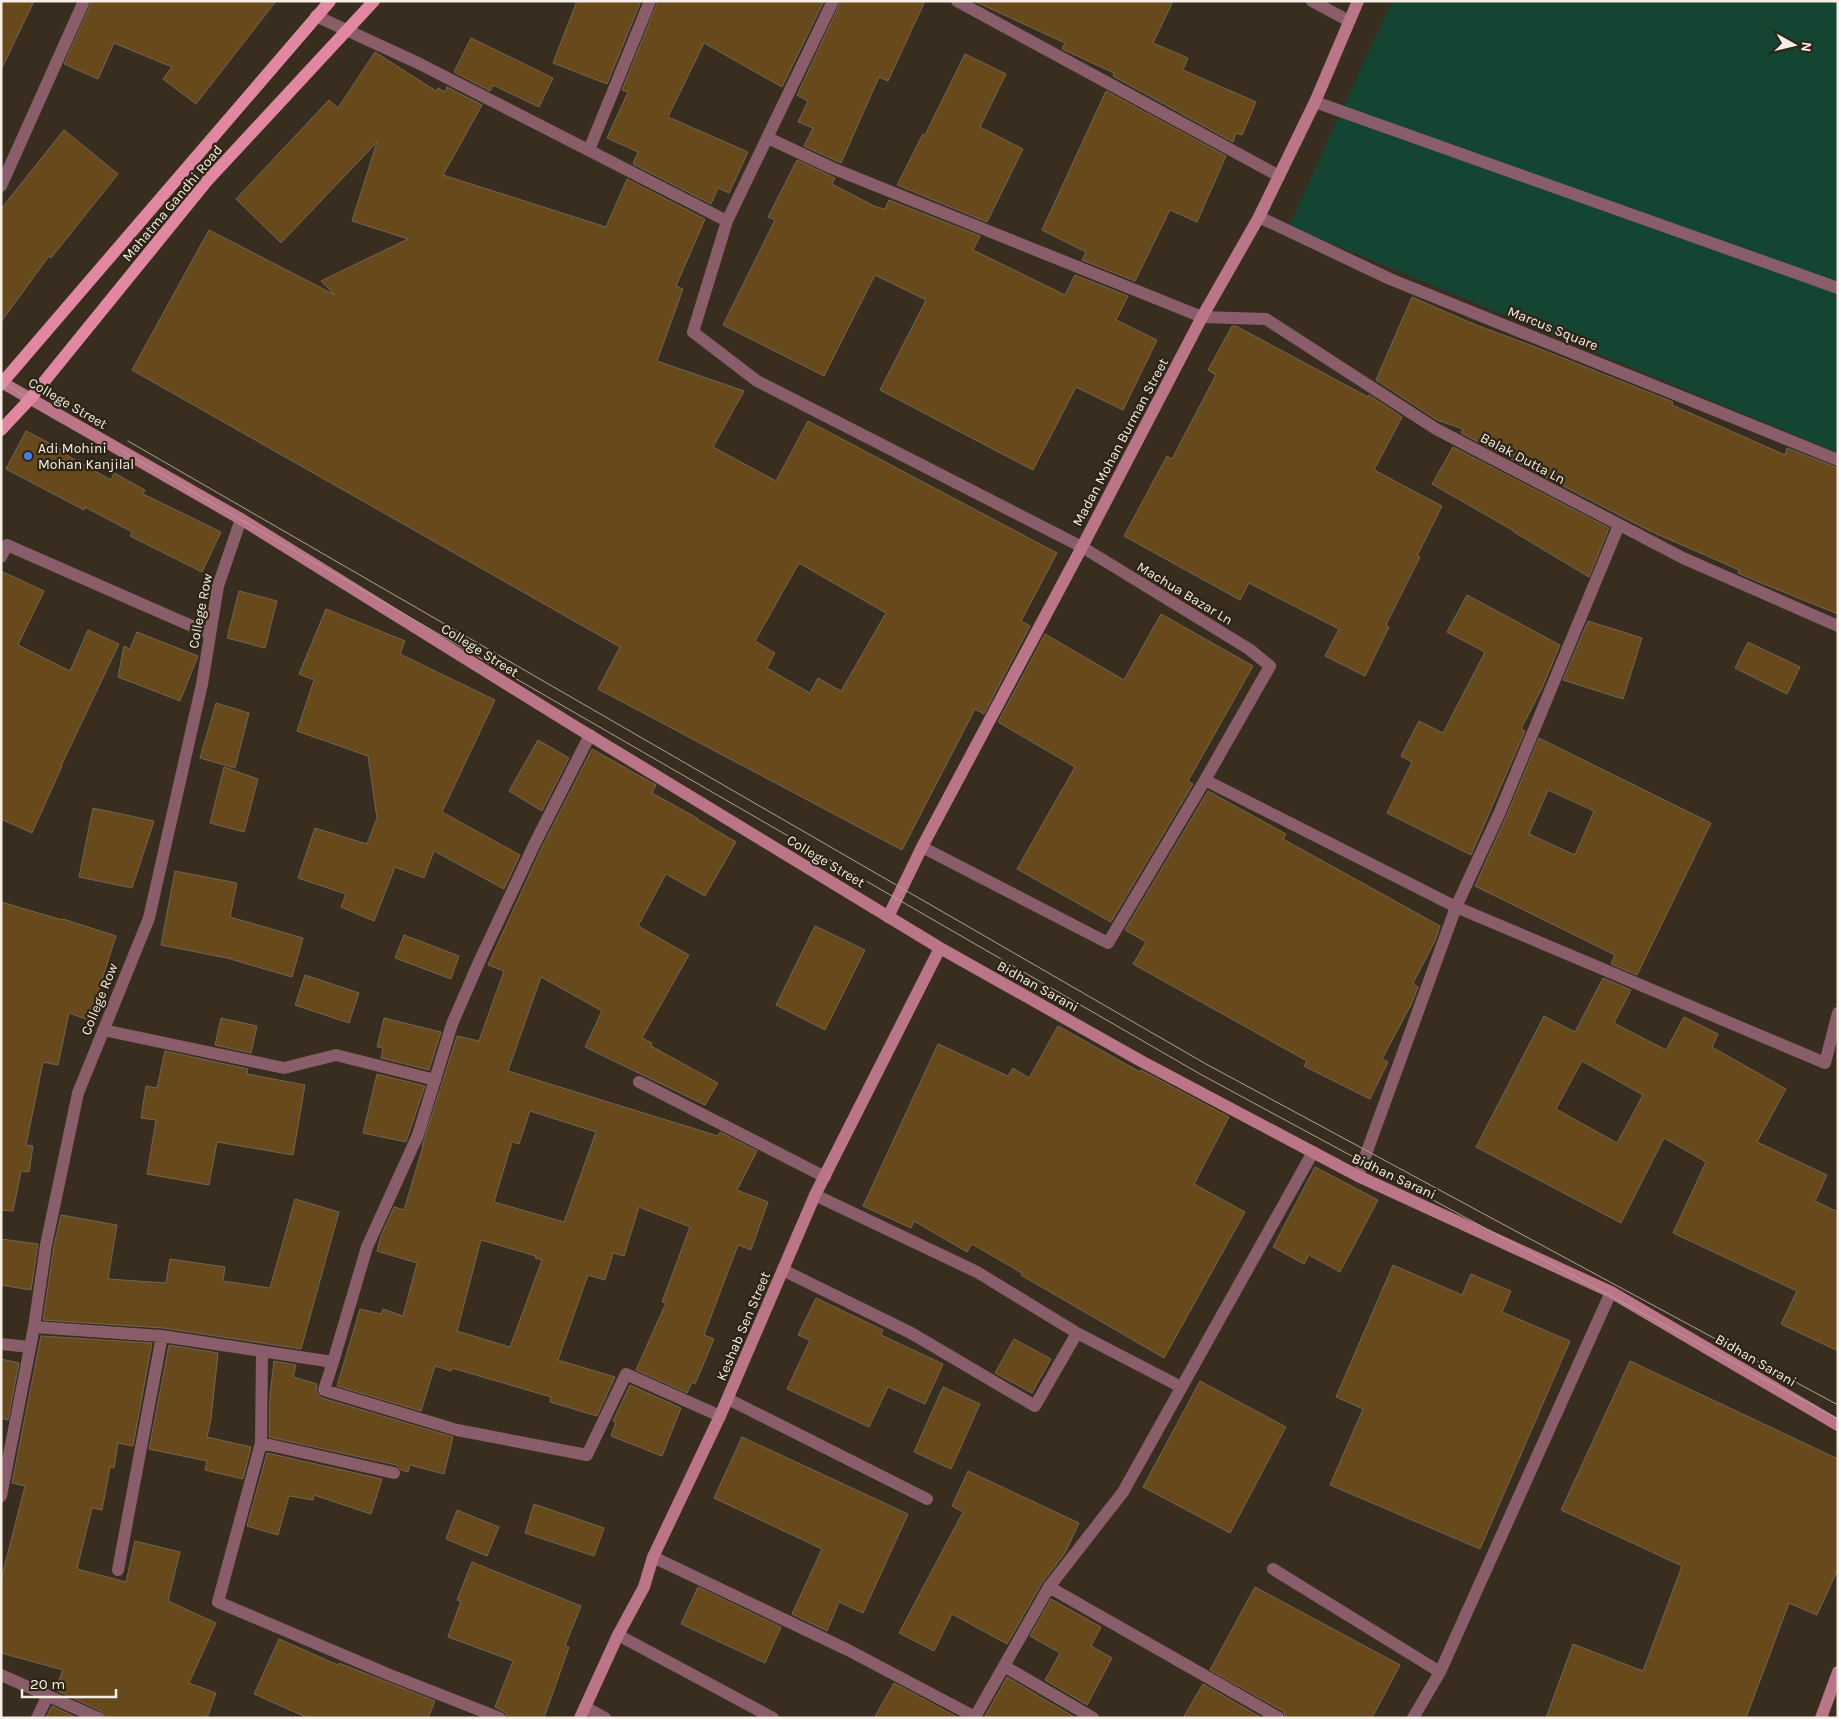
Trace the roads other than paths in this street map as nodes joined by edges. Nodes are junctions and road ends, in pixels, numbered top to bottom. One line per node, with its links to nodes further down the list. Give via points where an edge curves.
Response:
1 (84, 1): 16 (street)
2 (330, 1): 9 (main road, Mahatma Gandhi Road)
3 (374, 1): 11 (main road, Mahatma Gandhi Road)
4 (650, 1): 14 (street)
5 (832, 1): 13 (street)
6 (957, 1): 15 (street)
7 (1312, 1): 10 (street)
8 (1358, 1): 10 (main road, Madan Mohan Burman Street)
9 (316, 16): 11 (street); 21 (main road, Mahatma Gandhi Road)
10 (1349, 21): 12 (main road, Madan Mohan Burman Street)
11 (346, 30): 14 (street); 22 (main road, Mahatma Gandhi Road, via 207,181)
12 (1314, 102): 15 (main road, Madan Mohan Burman Street); 19 (street)
13 (768, 138): 18 (street); 20 (street, via 832,168)
14 (589, 150): 18 (street)
15 (1278, 176): 17 (main road, Madan Mohan Burman Street)
16 (1, 186)
17 (1259, 217): 20 (main road, Madan Mohan Burman Street); 24 (street, Marcus Square, via 1390,279)
18 (727, 221): 28 (street, Machua Bazar Ln, via 693,332 757,381)
19 (1838, 288)
20 (1202, 317): 26 (street, Balak Dutta Ln, via 1266,319 1436,429); 28 (main road, Madan Mohan Burman Street)
21 (2, 383): 22 (main road, College Street)
22 (30, 399): 23 (main road, Mahatma Gandhi Road); 25 (main road, College Street)
23 (1, 430)
24 (1838, 460)
25 (241, 518): 31 (street, College Row, via 218,586); 32 (main road, College Street)
26 (1619, 526): 30 (street, Balak Dutta Ln, via 1683,558); 35 (street, via 1500,814)
27 (4, 543): 29 (street); 31 (street)
28 (1082, 547): 33 (street, Machua Bazar Ln, via 1270,666); 34 (main road, Madan Mohan Burman Street)
29 (1, 557)
30 (1838, 626)
31 (210, 634): 39 (street, College Row, via 202,684 149,918)
32 (590, 735): 36 (main road, College Street); 40 (street, via 479,962 452,1024)
33 (1205, 780): 34 (street, via 1108,943); 35 (street)
34 (922, 847): 36 (main road, Madan Mohan Burman Street)
35 (1456, 906): 38 (street, via 1825,1063); 43 (street)
36 (888, 917): 37 (main road, College Street)
37 (940, 948): 42 (main road, Bidhan Sarani, via 1141,1062); 44 (main road, Keshab Sen Street)
38 (1838, 1013)
39 (103, 1030): 40 (street, via 284,1068 336,1055); 48 (street, College Row, via 78,1093 46,1245)
40 (435, 1080): 54 (street, via 418,1135 367,1247)
41 (639, 1082): 44 (street)
42 (1313, 1152): 43 (main road, Bidhan Sarani); 55 (street)
43 (1358, 1176): 47 (main road, Bidhan Sarani)
44 (825, 1177): 45 (main road, Keshab Sen Street)
45 (815, 1195): 46 (main road, Keshab Sen Street); 49 (street, via 977,1272)
46 (783, 1270): 49 (street, via 911,1333 1035,1406); 56 (main road, Keshab Sen Street)
47 (1611, 1292): 58 (main road, Bidhan Sarani); 69 (street)
48 (34, 1327): 50 (street); 52 (street, College Row)
49 (1077, 1333): 55 (street)
50 (162, 1336): 53 (street); 65 (street)
51 (1, 1344): 52 (street)
52 (30, 1347): 61 (street, College Row)
53 (262, 1352): 54 (street); 59 (street)
54 (333, 1362): 57 (street, via 324,1390 457,1430 587,1455 626,1374)
55 (1181, 1387): 66 (street, via 1123,1492)
56 (728, 1399): 57 (main road, Keshab Sen Street); 62 (street)
57 (720, 1416): 63 (main road, Keshab Sen Street)
58 (1838, 1425)
59 (261, 1443): 60 (street); 76 (street, via 218,1602)
60 (394, 1472)
61 (1, 1496)
62 (926, 1499)
63 (653, 1557): 67 (main road, Keshab Sen Street, via 644,1587); 68 (street, via 848,1650 975,1716)
64 (1273, 1569): 69 (street)
65 (118, 1570)
66 (1049, 1587): 68 (street); 80 (street)
67 (618, 1635): 73 (main road, Keshab Sen Street); 78 (street)
68 (1004, 1666): 79 (street)
69 (1440, 1672): 81 (street)
70 (1838, 1672): 82 (main road)
71 (1, 1675): 72 (street)
72 (47, 1697): 74 (street); 75 (street)
73 (582, 1712): 77 (street)
74 (37, 1718)
75 (98, 1718)
76 (500, 1718)
77 (605, 1718)
78 (773, 1718)
79 (1093, 1718)
80 (1279, 1718)
81 (1413, 1718)
82 (1820, 1718)

